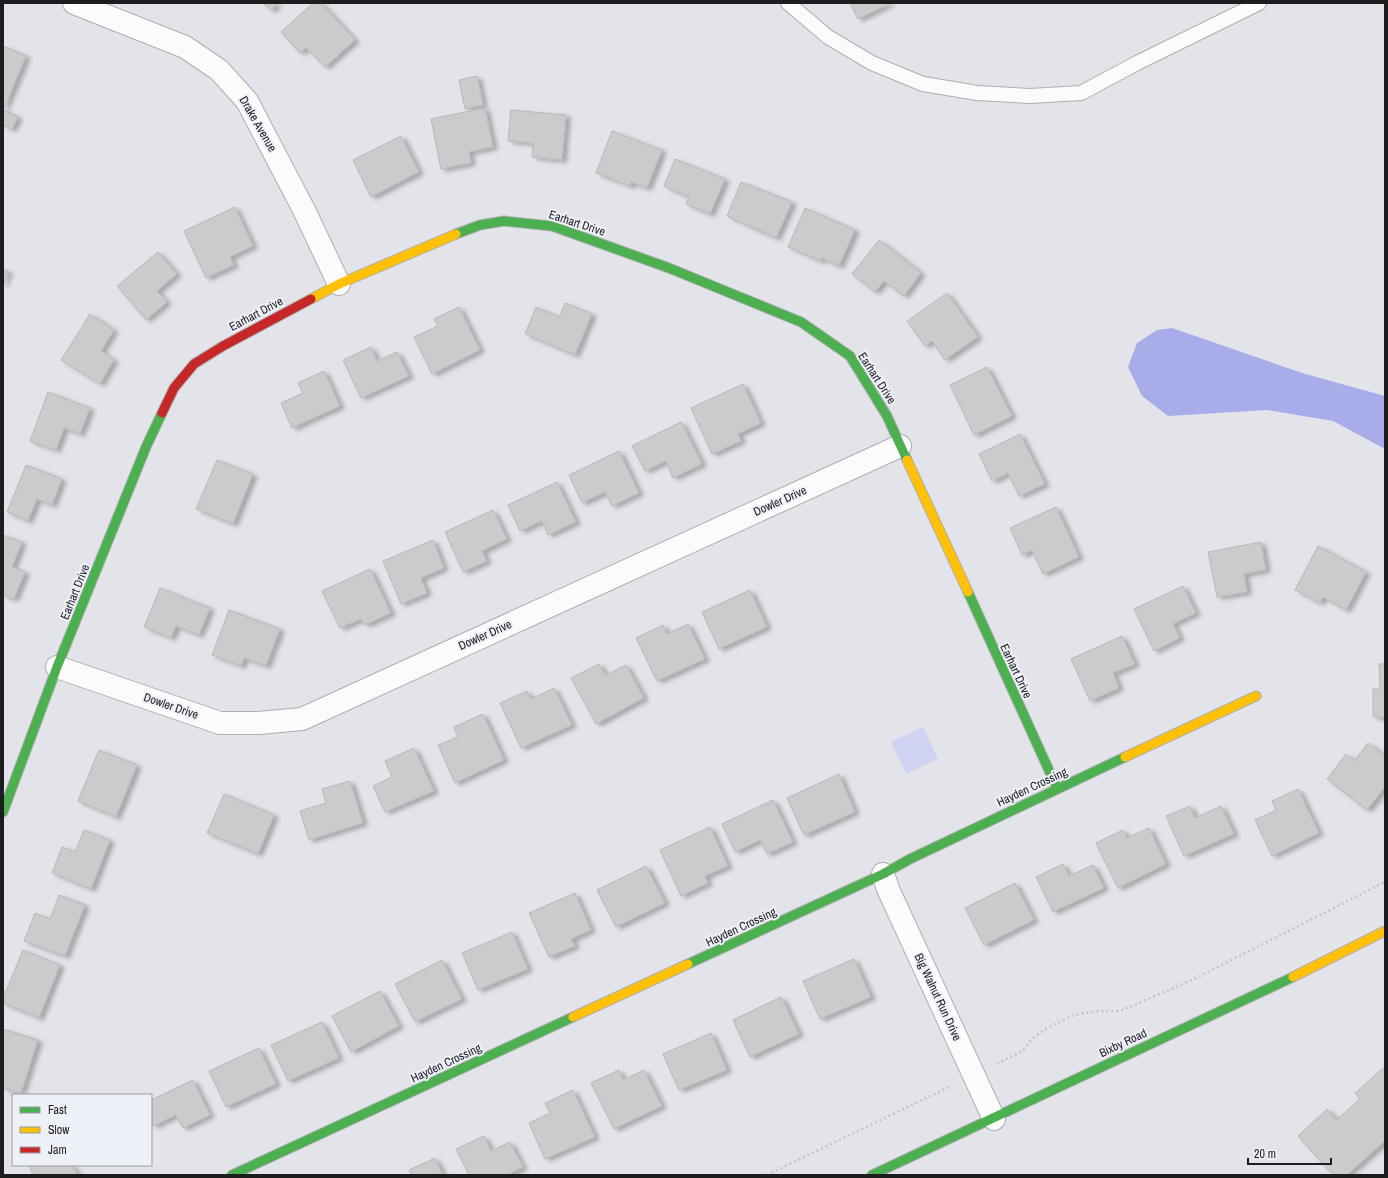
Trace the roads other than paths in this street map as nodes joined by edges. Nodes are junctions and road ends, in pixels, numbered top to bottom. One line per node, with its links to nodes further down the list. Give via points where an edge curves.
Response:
1 (74, 3): 4 (street, Drake Avenue, via 185,47 219,70 247,101 304,210)
2 (788, 3): 3 (lane, via 828,37 872,62 923,84 977,93 1030,96 1081,93)
3 (1259, 3)
4 (338, 284): 5 (street, Earhart Drive, via 480,225 504,221 552,226 670,268 801,322 850,356 887,416); 6 (street, Earhart Drive, via 217,349 194,364 174,388 146,447)
5 (900, 446): 6 (street, Dowler Drive, via 302,719 220,723); 8 (street, Earhart Drive)
6 (57, 667): 9 (street, Earhart Drive)
7 (1256, 696): 8 (street, Hayden Crossing)
8 (1058, 788): 10 (street, Hayden Crossing, via 910,858)
9 (3, 812)
10 (883, 874): 12 (street, Big Walnut Run Drive); 13 (street, Hayden Crossing)
11 (1385, 931): 12 (street, Bixby Road, via 1265,991 1129,1053)
12 (994, 1119): 14 (street, Bixby Road)
13 (232, 1175)
14 (872, 1175)

